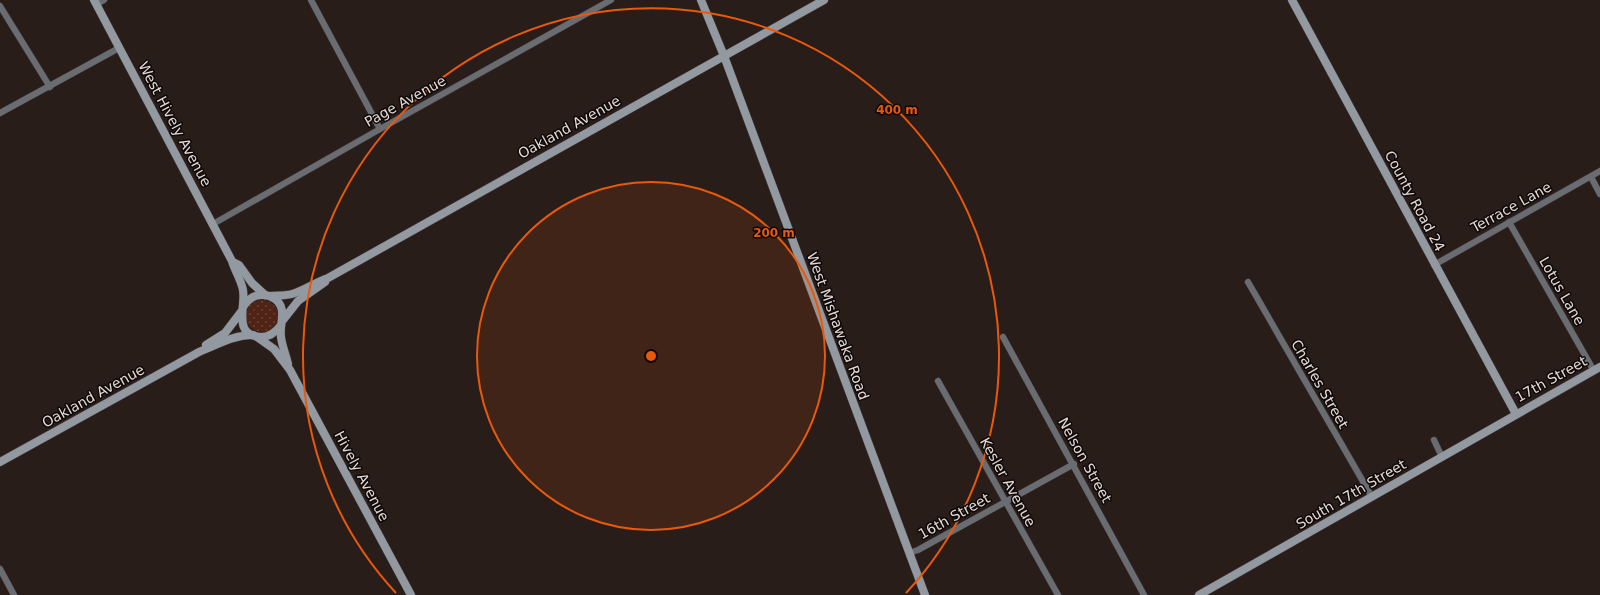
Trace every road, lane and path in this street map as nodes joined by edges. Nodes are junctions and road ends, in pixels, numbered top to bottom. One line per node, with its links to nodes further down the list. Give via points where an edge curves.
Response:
1 (104, 0): 7 (street)
2 (311, 0): 13 (street)
3 (611, 0): 13 (street, Page Avenue)
4 (701, 0): 10 (street, West Mishawaka Road)
5 (824, 0): 10 (street, Oakland Avenue)
6 (1292, 0): 20 (street, County Road 24)
7 (95, 2): 9 (street, West Hively Avenue)
8 (0, 6): 11 (street)
9 (119, 48): 11 (street); 18 (street, West Hively Avenue)
10 (724, 56): 21 (street, Oakland Avenue); 39 (street, West Mishawaka Road)
11 (50, 87): 12 (street)
12 (0, 114)
13 (380, 129): 18 (street, Page Avenue)
14 (1600, 171): 15 (street, Terrace Lane)
15 (1591, 177): 16 (street); 17 (street, Terrace Lane)
16 (1600, 194)
17 (1509, 222): 20 (street, Terrace Lane); 29 (street, Lotus Lane)
18 (213, 224): 19 (street, West Hively Avenue)
19 (232, 261): 23 (street, Hively Avenue, via 252,283); 24 (street, Hively Avenue, via 243,290)
20 (1434, 264): 32 (street, County Road 24)
21 (328, 278): 23 (street, Oakland Avenue, via 293,294); 25 (street, Oakland Avenue, via 298,301)
22 (1248, 282): 37 (street, Charles Street)
23 (268, 295): 24 (street, via 252,297 246,301); 25 (street, Hively Avenue, via 280,306 283,312)
24 (242, 309): 26 (street, Hively Avenue, via 243,325); 28 (street, Oakland Avenue, via 225,332)
25 (282, 322): 26 (street, via 271,335); 30 (street, Hively Avenue, via 282,343)
26 (255, 336): 28 (street, Oakland Avenue, via 238,336); 30 (street, Hively Avenue, via 274,349)
27 (1003, 337): 36 (street, Nelson Street)
28 (199, 352): 35 (street, Oakland Avenue)
29 (1597, 369): 32 (street, 17th Street)
30 (290, 370): 42 (street, Hively Avenue)
31 (938, 381): 38 (street, Kesler Avenue)
32 (1516, 414): 34 (street, South 17th Street)
33 (1434, 440): 34 (street)
34 (1442, 457): 37 (street, South 17th Street)
35 (0, 462)
36 (1074, 464): 38 (street, 16th Street); 45 (street, Nelson Street)
37 (1372, 497): 46 (street, South 17th Street)
38 (1006, 502): 39 (street, 16th Street); 44 (street, Kesler Avenue)
39 (909, 553): 43 (street, West Mishawaka Road)
40 (0, 570): 41 (street)
41 (14, 595)
42 (411, 595)
43 (925, 595)
44 (1058, 595)
45 (1144, 595)
46 (1200, 595)

